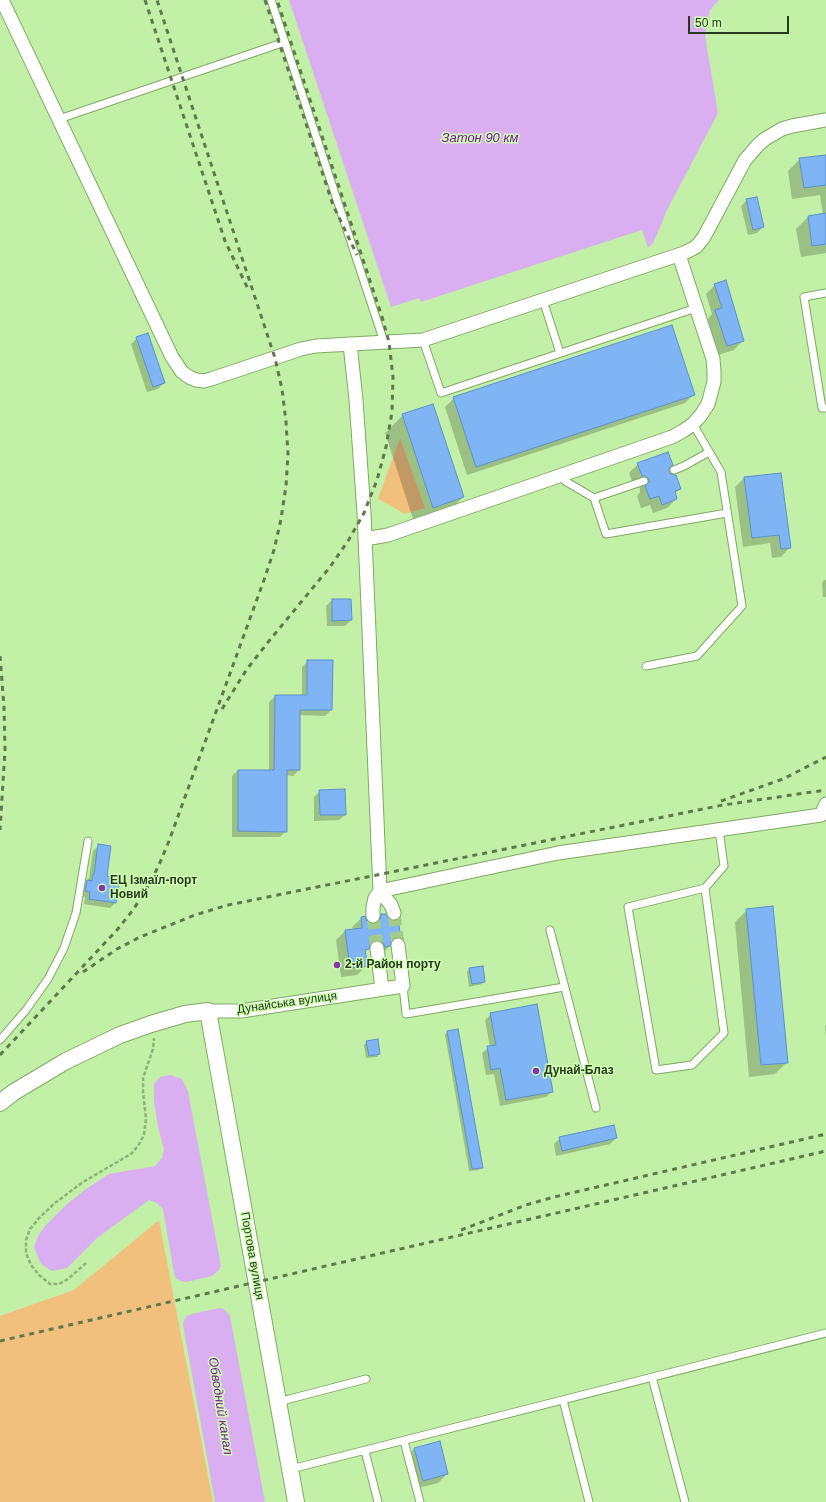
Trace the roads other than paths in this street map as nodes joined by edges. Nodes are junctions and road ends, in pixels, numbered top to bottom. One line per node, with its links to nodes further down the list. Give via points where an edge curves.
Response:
1 (2, 0): 4 (street)
2 (271, 0): 3 (lane)
3 (285, 42): 4 (lane); 11 (lane)
4 (59, 119): 12 (street, via 172,358 188,377 204,381 301,349)
5 (826, 120): 6 (street, via 782,129 758,145 745,160 700,242 690,251)
6 (679, 255): 8 (street); 9 (street)
7 (826, 294): 14 (lane, via 804,297 822,408)
8 (543, 300): 10 (street); 13 (lane)
9 (696, 308): 13 (lane); 15 (street, via 713,359 714,382 708,404)
10 (423, 340): 11 (street); 13 (lane, via 441,393)
11 (384, 342): 12 (street)
12 (350, 344): 22 (street, via 361,456)
13 (560, 353)
14 (826, 408)
15 (693, 424): 16 (lane); 18 (street, via 672,437)
16 (709, 452): 17 (lane); 21 (lane, via 721,472)
17 (674, 470)
18 (563, 474): 20 (lane, via 566,481); 22 (street, via 388,535)
19 (644, 481): 20 (lane)
20 (594, 498): 21 (lane, via 606,534)
21 (727, 513): 23 (lane, via 742,606 697,656)
22 (365, 539): 28 (street)
23 (646, 666)
24 (824, 811): 25 (street)
25 (719, 830): 27 (lane, via 724,866); 28 (street, via 558,853)
26 (88, 841): 38 (lane, via 76,913 64,948 48,979)
27 (705, 888): 27 (lane, via 628,907 656,1070 692,1065 724,1033)
28 (380, 891): 29 (street); 30 (street, via 375,898)
29 (394, 913)
30 (373, 916)
31 (550, 930): 35 (lane)
32 (398, 945): 34 (street)
33 (377, 948): 36 (street)
34 (403, 986): 35 (lane, via 406,1014); 36 (street, Дунайська вулиця)
35 (564, 987): 40 (lane)
36 (382, 989): 37 (street, Дунайська вулиця, via 241,1012)
37 (208, 1011): 39 (street, Дунайська вулиця, via 185,1014 114,1038 66,1061); 45 (street, Портова вулиця)
38 (0, 1040)
39 (0, 1103)
40 (596, 1108)
41 (826, 1333): 42 (lane)
42 (652, 1377): 44 (lane); 53 (lane)
43 (366, 1379): 45 (lane)
44 (563, 1400): 46 (lane); 52 (lane)
45 (278, 1402): 48 (street, Портова вулиця)
46 (404, 1441): 47 (lane); 51 (lane)
47 (365, 1450): 48 (lane); 50 (lane)
48 (290, 1469): 49 (street, Портова вулиця)
49 (296, 1502)
50 (378, 1502)
51 (420, 1502)
52 (589, 1502)
53 (685, 1502)

